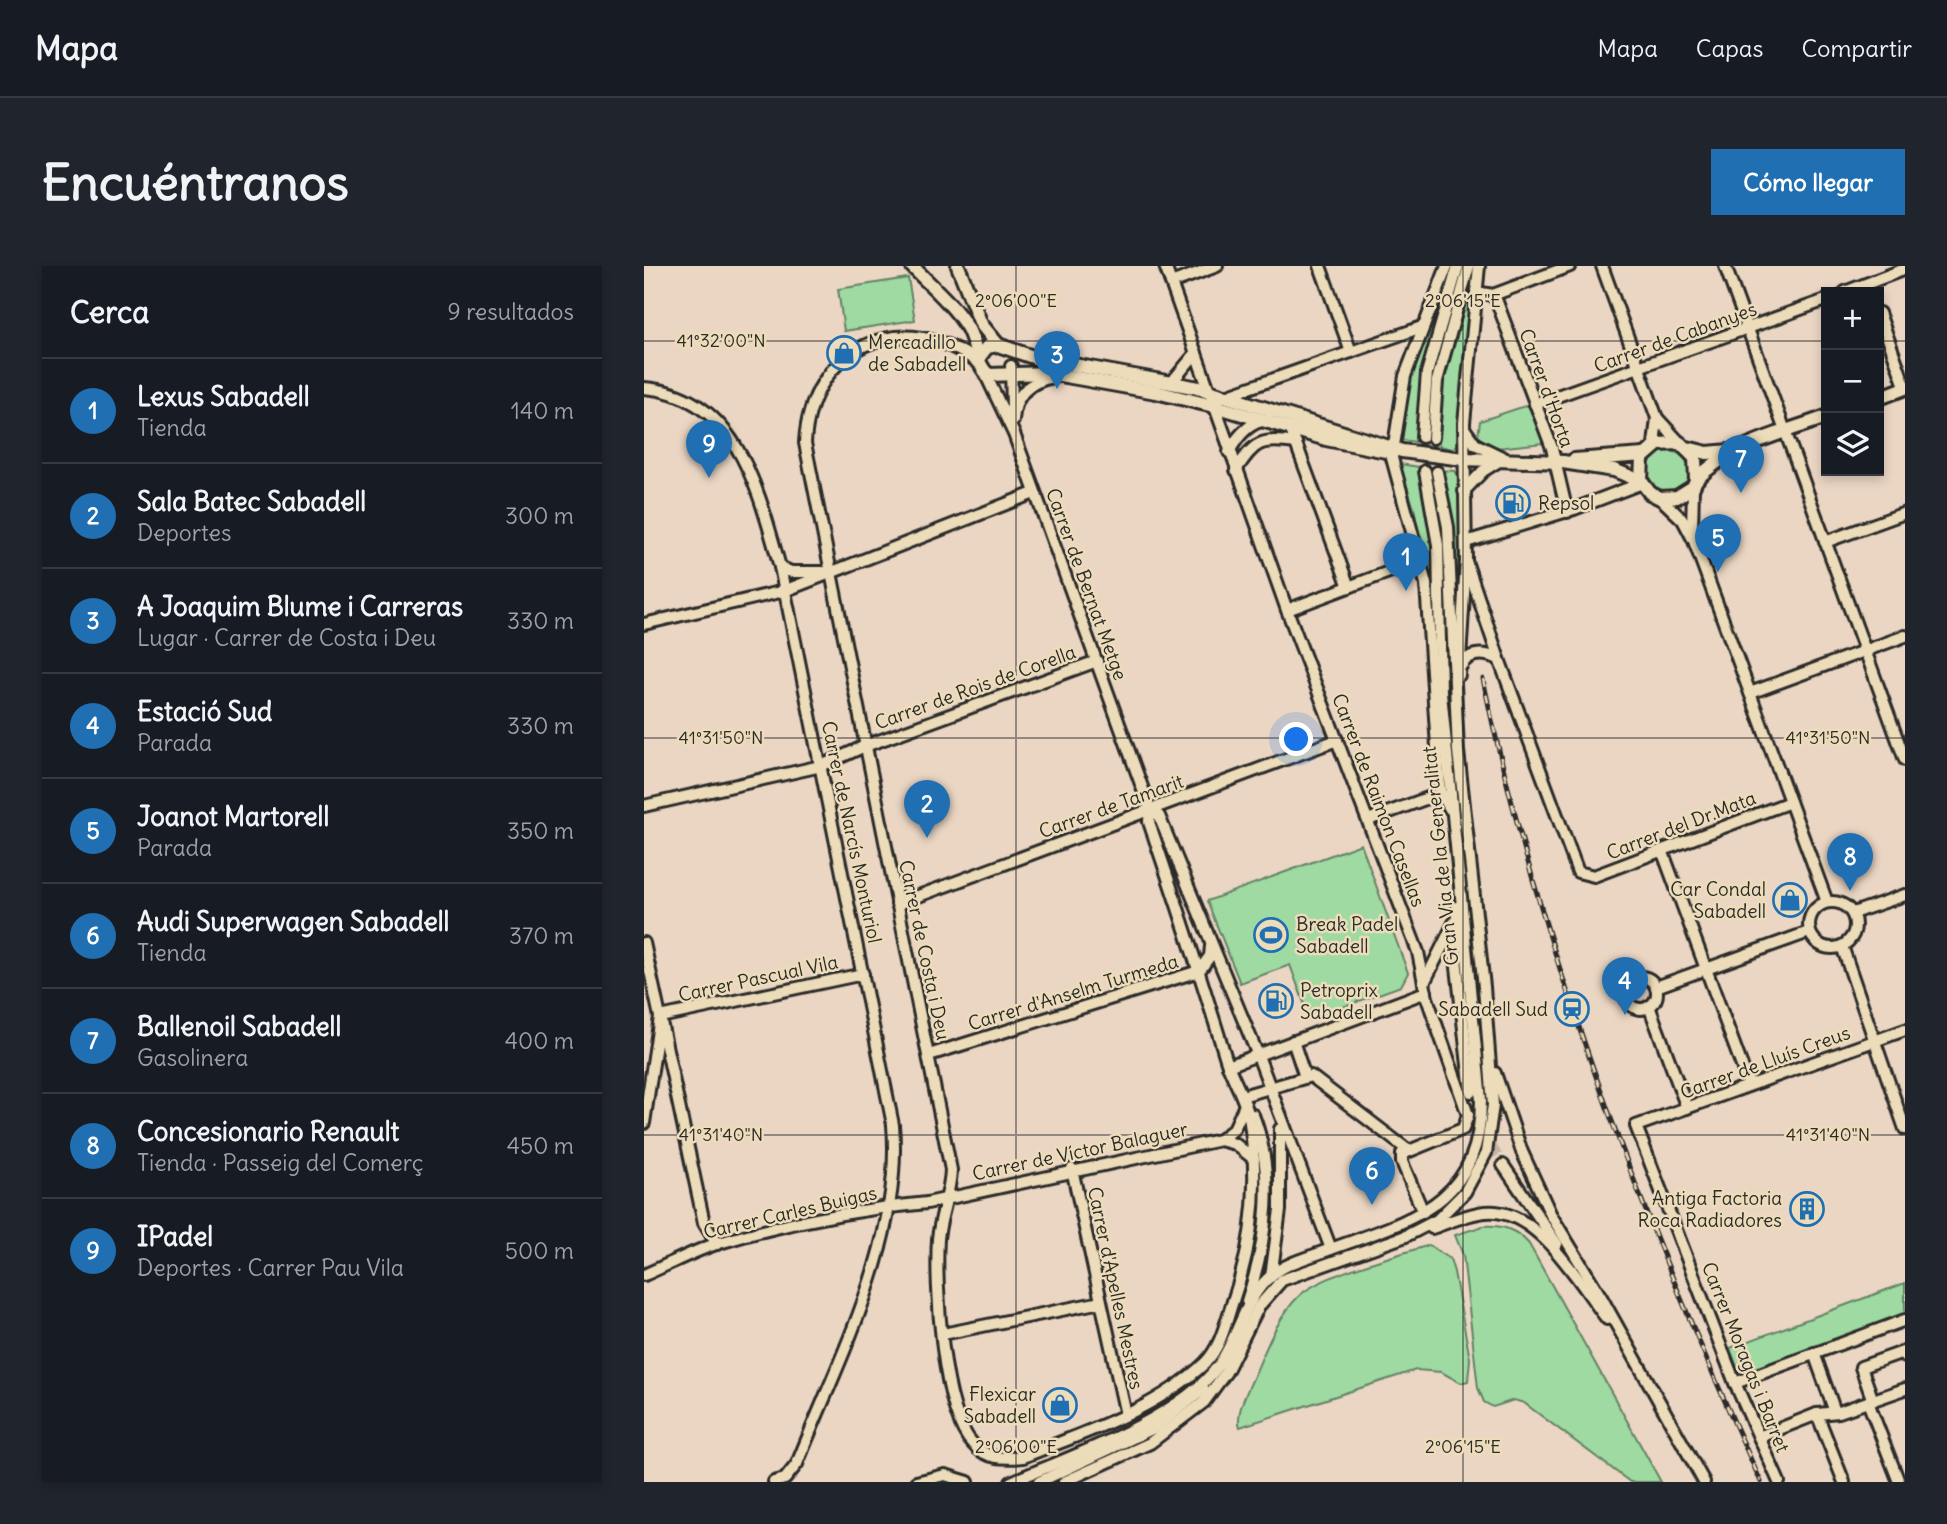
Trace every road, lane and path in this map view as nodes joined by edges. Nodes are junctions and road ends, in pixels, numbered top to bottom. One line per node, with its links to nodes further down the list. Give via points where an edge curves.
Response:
1 (912, 266): 25 (main road, via 963,322)
2 (958, 266): 22 (main road, via 981,324)
3 (1165, 266): 14 (street, Carrer de Raimon Casellas)
4 (1217, 266): 14 (street)
5 (1320, 266): 23 (street)
6 (1447, 266): 19 (street)
7 (1458, 266): 8 (street, via 1427,373 1427,438 1437,381)
8 (1469, 266)
9 (1479, 266): 16 (street)
10 (1570, 266): 17 (street)
11 (1602, 266): 26 (street)
12 (1725, 266): 21 (street)
13 (1905, 269): 15 (street)
14 (1171, 282): 24 (street, Carrer de Raimon Casellas)
15 (1872, 287)
16 (1476, 292): 17 (street); 42 (street)
17 (1495, 299): 35 (street, Carrer d'Horta)
18 (1821, 302): 21 (street, Carrer de Cabanyes)
19 (1422, 327): 23 (street); 49 (street, via 1405,376)
20 (1884, 327): 30 (street)
21 (1748, 330): 26 (street, Carrer de Cabanyes); 44 (street)
22 (1002, 347): 25 (main road, via 987,347); 27 (main road); 29 (main road)
23 (1351, 352): 33 (street)
24 (1196, 353): 29 (street); 32 (street, Carrer de Raimon Casellas)
25 (982, 365): 27 (main road, via 993,376); 45 (street, Carrer de Bernat Metge); 72 (street, Carrer de Costa i Deu, via 948,343 919,335 892,337 839,361 820,383 806,424 805,443)
26 (1638, 369): 35 (street, Carrer de Cabanyes); 37 (street)
27 (1009, 371): 28 (main road); 40 (street)
28 (1060, 376): 36 (main road); 40 (street, via 1029,385 1018,399)
29 (1171, 383): 32 (main road)
30 (1905, 387): 34 (main road)
31 (644, 388): 71 (street, Carrer de Narcís Monturiol, via 669,392 719,421 735,442 749,470)
32 (1209, 391): 33 (main road); 36 (street, Carrer de Raimon Casellas)
33 (1224, 396): 36 (street); 41 (main road)
34 (1884, 396)
35 (1535, 404): 55 (street, Carrer d'Horta)
36 (1212, 405): 39 (main road); 51 (street, Carrer de Raimon Casellas)
37 (1657, 418): 47 (street); 48 (street)
38 (1821, 419): 44 (main road)
39 (1261, 420): 41 (street); 43 (main road); 51 (street, via 1237,437)
40 (1013, 421): 45 (street)
41 (1325, 427): 49 (main road)
42 (1464, 428): 53 (street); 54 (street, via 1483,450)
43 (1291, 430): 46 (street); 49 (main road)
44 (1786, 432): 50 (main road); 68 (street)
45 (1014, 434): 62 (street, Carrer de Bernat Metge)
46 (1296, 443): 56 (street, via 1263,441 1250,449); 73 (street)
47 (1654, 445): 48 (main road); 52 (main road)
48 (1683, 446): 50 (main road, via 1707,453); 60 (main road, via 1695,458)
49 (1395, 450): 53 (main road); 69 (street, via 1392,463)
50 (1734, 451): 60 (main road, via 1710,466)
51 (1229, 452): 56 (street, Carrer de Raimon Casellas)
52 (1644, 455): 55 (main road); 59 (main road)
53 (1463, 460): 54 (main road); 61 (street)
54 (1505, 461): 55 (main road); 61 (street, via 1483,471)
55 (1559, 462): 59 (main road, via 1614,470); 64 (street, Carrer d'Horta)
56 (1236, 470): 75 (street, Carrer de Raimon Casellas)
57 (1425, 471): 92 (street, Gran Via de la Generalitat, via 1439,553 1441,680)
58 (1437, 472): 87 (street, Gran Via de la Generalitat, via 1450,552 1453,685)
59 (1642, 482): 63 (main road); 64 (street)
60 (1694, 484): 63 (main road, via 1677,498); 66 (street, via 1690,516)
61 (1464, 491): 67 (street)
62 (1034, 493): 72 (street); 80 (street, Carrer de Bernat Metge)
63 (1660, 498): 66 (street, via 1683,520)
64 (1567, 512): 67 (street)
65 (1905, 513): 68 (street)
66 (1694, 541): 82 (street)
67 (1466, 542): 70 (street)
68 (1825, 542): 78 (street)
69 (1421, 560): 73 (street); 88 (street, via 1429,608)
70 (1466, 561): 79 (street); 81 (street)
71 (780, 567): 72 (street, via 791,572); 74 (street, Carrer de Narcís Monturiol)
72 (830, 573): 74 (street); 84 (street, Carrer de Costa i Deu)
73 (1349, 587): 75 (street)
74 (784, 591): 76 (street); 86 (street, Carrer de Narcís Monturiol)
75 (1287, 610): 83 (street, Carrer de Raimon Casellas)
76 (644, 624)
77 (1905, 636): 78 (street)
78 (1865, 650): 82 (street); 85 (street)
79 (1499, 659): 81 (street, via 1473,655); 94 (street, Carrer del Dr.Mata, via 1576,868 1594,876)
80 (1097, 661): 84 (street, Carrer de Rois de Corella); 91 (street, Carrer de Bernat Metge)
81 (1460, 669): 87 (street)
82 (1750, 693): 89 (street)
83 (1337, 740): 91 (street, Carrer de Tamarit); 93 (street, Carrer de Raimon Casellas)
84 (865, 746): 86 (street, Carrer de Rois de Corella); 98 (street, Carrer de Costa i Deu)
85 (1905, 760)
86 (821, 766): 90 (street, Carrer de Rois de Corella); 107 (street, Carrer de Narcís Monturiol)
87 (1462, 790): 115 (street, Gran Via de la Generalitat)
88 (1440, 791): 92 (street); 93 (street)
89 (1790, 802): 94 (street, Carrer del Dr.Mata); 97 (street)
90 (644, 806)
91 (1150, 809): 98 (street, Carrer de Tamarit); 103 (street, Carrer de Bernat Metge, via 1159,816); 106 (street, Carrer de Bernat Metge, via 1149,822)
92 (1452, 815): 95 (street, Gran Via de la Generalitat)
93 (1368, 820): 109 (street, Carrer de Raimon Casellas, via 1418,953)
94 (1662, 850): 105 (street)
95 (1458, 865): 100 (street); 136 (street, Gran Via de la Generalitat, via 1481,1116 1463,1173)
96 (1905, 895): 99 (street)
97 (1826, 902): 99 (street, via 1842,904); 101 (street, via 1814,909)
98 (897, 904): 117 (street, Carrer de Costa i Deu)
99 (1853, 913): 104 (street, via 1854,932)
100 (1456, 918): 109 (street); 122 (street)
101 (1810, 932): 104 (street, via 1821,946); 105 (street)
102 (644, 943): 111 (street)
103 (1210, 945): 106 (street, Carrer d'Anselm Turmeda, via 1210,957); 116 (street, Carrer de Bernat Metge)
104 (1842, 946): 114 (street)
105 (1706, 969): 108 (street); 120 (street)
106 (1199, 971): 117 (street, Carrer d'Anselm Turmeda); 118 (street, Carrer de Bernat Metge)
107 (863, 974): 111 (street, Carrer Pascual Vila); 135 (street, Carrer de Narcís Monturiol, via 894,1125)
108 (1656, 987): 110 (street, via 1656,998); 110 (street, via 1639,977 1627,986 1630,1004)
109 (1425, 988): 113 (street); 130 (street, Carrer de Raimon Casellas, via 1468,1118 1463,1129)
110 (1649, 1006): 124 (street)
111 (660, 1017): 126 (street); 138 (street, via 704,1223)
112 (1905, 1030): 114 (street, Carrer de Lluís Creus)
113 (1293, 1041): 116 (street); 119 (street)
114 (1875, 1041): 120 (street, Carrer de Lluís Creus); 128 (street)
115 (1489, 1050): 137 (street, Gran Via de la Generalitat, via 1493,1105 1486,1153 1451,1209); 146 (street, via 1534,1183)
116 (1257, 1053): 118 (street); 121 (street, Carrer de Bernat Metge)
117 (929, 1055): 134 (street, Carrer de Costa i Deu, via 950,1170)
118 (1228, 1066): 123 (street, Carrer de Bernat Metge)
119 (1305, 1077): 121 (street); 130 (street, via 1311,1076)
120 (1749, 1084): 124 (street, Carrer de Lluís Creus)
121 (1269, 1089): 123 (street); 125 (street, Carrer de Bernat Metge)
122 (1471, 1092)
123 (1243, 1101): 129 (street, via 1234,1129); 131 (street, Carrer de Bernat Metge); 143 (street, Carrer de Bernat Metge, via 1260,1132 1266,1161 1266,1208 1256,1274)
124 (1687, 1108): 127 (street, Carrer de Lluís Creus)
125 (1280, 1116): 139 (street, Carrer de Bernat Metge); 141 (street, via 1280,1210)
126 (644, 1123)
127 (1636, 1126): 151 (street, Carrer Moragas i Barret)
128 (1905, 1129)
129 (1220, 1140): 131 (street, via 1235,1144); 133 (street, Carrer de Víctor Balaguer)
130 (1409, 1151): 136 (street, via 1402,1154 1402,1162)
131 (1254, 1159): 156 (street, Carrer de Bernat Metge, via 1247,1255 1221,1338 1207,1361 1172,1390)
132 (1503, 1165): 146 (street)
133 (1072, 1169): 134 (street, Carrer de Víctor Balaguer); 142 (street, Carrer d'Apelles Mestres)
134 (947, 1198): 135 (street, Carrer Carles Buigas); 145 (street, Carrer de Costa i Deu, via 938,1238)
135 (891, 1206): 138 (street, Carrer Carles Buigas); 160 (street, Carrer de Narcís Monturiol, via 883,1246 797,1464 785,1479)
136 (1423, 1212): 139 (street, Gran Via de la Generalitat)
137 (1406, 1237): 146 (street, via 1486,1212 1525,1220); 148 (street, Gran Via de la Generalitat, via 1294,1273 1273,1287)
138 (717, 1244): 140 (street, Carrer Carles Buigas)
139 (1331, 1249): 141 (street, Gran Via de la Generalitat)
140 (644, 1275)
141 (1271, 1275): 143 (street); 148 (street, via 1240,1334)
142 (1101, 1301): 145 (street); 156 (street, Carrer d'Apelles Mestres)
143 (1241, 1317): 150 (street)
144 (1905, 1321): 147 (street)
145 (943, 1334): 158 (street, Carrer de Costa i Deu, via 953,1407 961,1428 974,1446 988,1455)
146 (1625, 1342): 166 (street)
147 (1814, 1353): 151 (street); 154 (street)
148 (1234, 1357): 165 (street, Gran Via de la Generalitat, via 1213,1393 1169,1431)
149 (1905, 1357): 153 (street, via 1903,1352 1861,1367)
150 (1217, 1368): 163 (street, via 1180,1400 1132,1430); 164 (street, via 1192,1401 1154,1429)
151 (1735, 1383): 157 (street, Carrer Moragas i Barret)
152 (1905, 1389): 153 (street)
153 (1871, 1401): 154 (street); 159 (street)
154 (1835, 1412): 155 (street)
155 (1817, 1414): 157 (street); 168 (street)
156 (1126, 1415): 158 (street, Carrer de Bernat Metge)
157 (1759, 1437): 167 (street, Carrer Moragas i Barret)
158 (1023, 1457)
159 (1896, 1481)
160 (774, 1482)
161 (916, 1482): 162 (street, via 945,1475)
162 (968, 1482)
163 (1011, 1482)
164 (1039, 1482)
165 (1064, 1482)
166 (1704, 1482)
167 (1779, 1482)
168 (1844, 1482)

